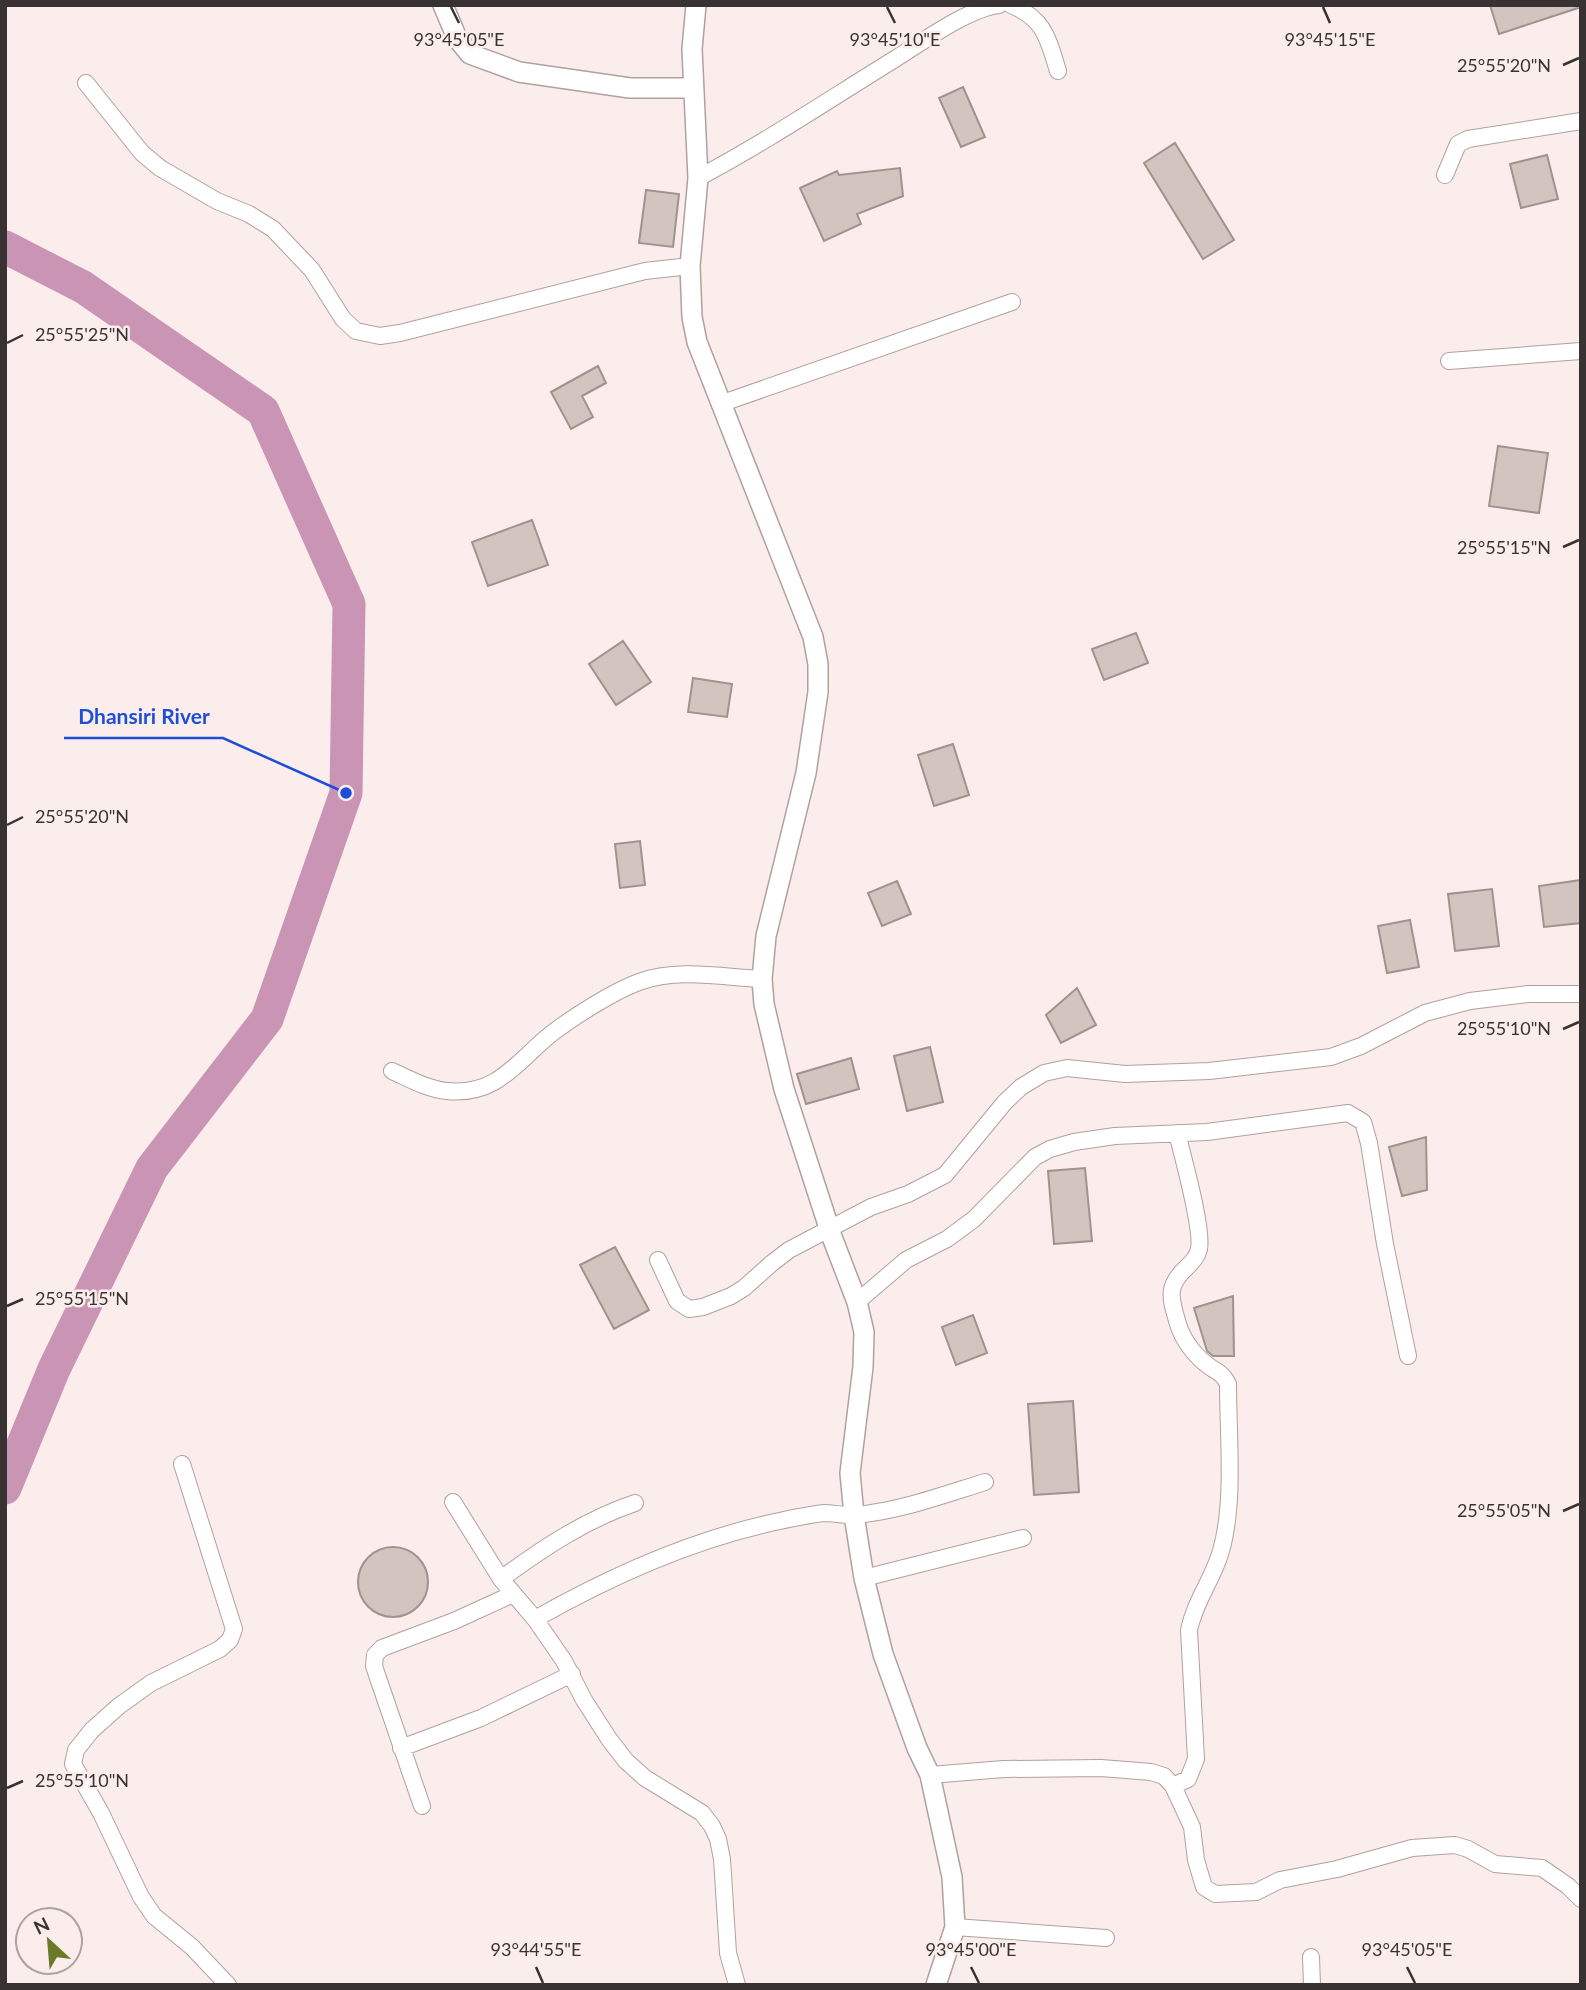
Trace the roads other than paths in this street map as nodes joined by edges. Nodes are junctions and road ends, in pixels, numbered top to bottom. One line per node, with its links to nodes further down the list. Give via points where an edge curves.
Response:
1 (443, 5): 7 (street, via 457,38 470,54 519,72 630,88)
2 (696, 5): 7 (street)
3 (999, 5): 10 (street, via 985,6 937,33)
4 (1011, 5): 5 (street, via 1028,12 1045,31)
5 (1058, 71)
6 (86, 83): 11 (street, via 142,153 160,168 273,229 312,270 343,319 356,331 380,336 400,333 645,271)
7 (693, 88): 10 (street)
8 (1581, 121): 9 (street, via 1468,139 1458,144)
9 (1446, 175)
10 (698, 178): 11 (street)
11 (690, 266): 15 (street, via 697,342)
12 (1012, 302): 15 (street)
13 (1581, 351): 14 (street)
14 (1449, 361)
15 (720, 404): 16 (street, via 813,637 818,664 806,773 766,936)
16 (762, 979): 18 (street, via 686,975 637,982 551,1034 489,1085 471,1091 428,1087); 20 (street, via 784,1088)
17 (1581, 994): 20 (street, via 1470,1001 1425,1013 1331,1057 1209,1071 1125,1074 1068,1068 1044,1073 1005,1102 945,1175 871,1207)
18 (392, 1071)
19 (1177, 1133): 22 (street, via 1115,1136 1050,1149 1035,1157 947,1240); 23 (street, via 1348,1113 1363,1122); 37 (street, via 1199,1247 1195,1260 1171,1289 1179,1326 1190,1348 1223,1374 1228,1384 1228,1517 1221,1550 1189,1630 1196,1759 1188,1779)
20 (831, 1233): 21 (street, via 789,1251 744,1288 704,1307 689,1309 677,1301); 22 (street)
21 (658, 1260)
22 (853, 1294): 28 (street, via 864,1332 850,1473)
23 (1408, 1356)
24 (182, 1464): 43 (street, via 234,1629 220,1648 151,1683 119,1706 76,1750 73,1764 153,1916 192,1947)
25 (985, 1482): 28 (street)
26 (453, 1502): 31 (street)
27 (635, 1503): 31 (street, via 574,1530)
28 (854, 1515): 30 (street); 33 (street, via 825,1513 765,1525 670,1553 621,1573)
29 (1023, 1538): 30 (street)
30 (864, 1578): 36 (street, via 883,1654)
31 (501, 1579): 32 (street)
32 (513, 1594): 33 (street); 35 (street, via 375,1655 374,1666)
33 (535, 1619): 34 (street)
34 (572, 1674): 35 (street, via 481,1718); 44 (street, via 584,1700 626,1761 702,1813 712,1826 722,1859 728,1953)
35 (401, 1748): 38 (street)
36 (930, 1775): 37 (street, via 1101,1768 1151,1772 1164,1776); 40 (street, via 952,1877)
37 (1173, 1786): 39 (street, via 1192,1827 1199,1875 1204,1887 1215,1894 1256,1892 1280,1881 1412,1849 1455,1846 1495,1864 1542,1868)
38 (422, 1806)
39 (1581, 1899)
40 (955, 1927): 41 (street); 45 (street)
41 (1106, 1938)
42 (1311, 1956): 46 (street)
43 (228, 1985)
44 (737, 1985)
45 (936, 1985)
46 (1311, 1985)

